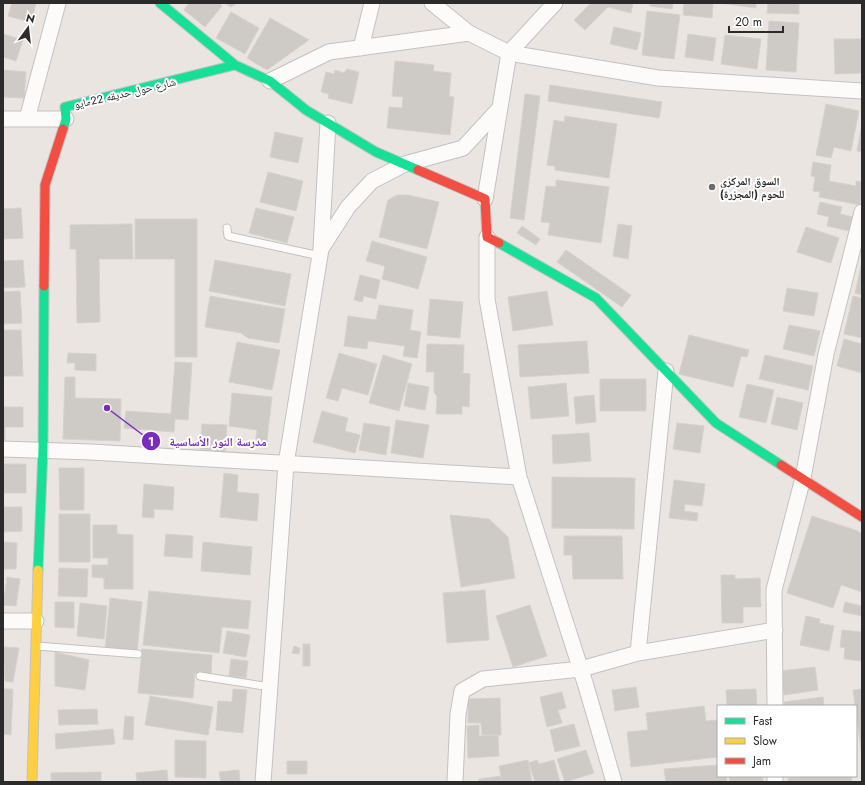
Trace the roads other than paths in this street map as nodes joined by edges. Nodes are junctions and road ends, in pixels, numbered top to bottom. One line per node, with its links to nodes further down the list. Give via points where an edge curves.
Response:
1 (58, 3): 14 (street)
2 (160, 3): 9 (street)
3 (372, 3): 7 (street)
4 (432, 3): 6 (street)
5 (555, 3): 8 (street)
6 (469, 33): 7 (street); 8 (street)
7 (361, 48): 10 (street, via 329,52)
8 (510, 54): 11 (street, via 658,78); 12 (street)
9 (235, 65): 10 (street); 15 (street, شارع حول حديقه 22مايو, via 200,76 65,107)
10 (270, 81): 16 (street, via 306,110)
11 (862, 91)
12 (498, 110): 17 (street, via 463,148); 18 (street)
13 (3, 119): 14 (street, شارع حول حديقه 22مايو)
14 (27, 119): 15 (street, شارع حول حديقه 22مايو)
15 (66, 119): 25 (street, via 45,185)
16 (328, 123): 17 (street, via 376,152); 22 (street)
17 (405, 164): 18 (street); 22 (street, via 372,181 348,206)
18 (485, 199): 21 (street)
19 (862, 212): 28 (street, via 826,354)
20 (227, 228): 22 (lane, via 228,236)
21 (486, 237): 23 (street, via 596,298); 27 (street, via 487,299)
22 (320, 252): 26 (street)
23 (666, 371): 28 (street, via 716,423); 34 (street)
24 (3, 450): 25 (street)
25 (43, 450): 26 (street); 31 (street)
26 (286, 464): 27 (street); 38 (street)
27 (520, 477): 36 (street)
28 (803, 478): 29 (street); 32 (street, via 774,590)
29 (862, 517)
30 (3, 621): 31 (street)
31 (36, 621): 33 (street)
32 (774, 630): 34 (street); 39 (street)
33 (35, 646): 35 (lane); 40 (street)
34 (638, 653): 36 (street)
35 (138, 654)
36 (581, 669): 42 (street, via 483,679 462,691 458,714); 43 (street)
37 (200, 676): 38 (lane)
38 (270, 687): 41 (street)
39 (775, 705)
40 (32, 782)
41 (263, 782)
42 (455, 782)
43 (614, 782)

